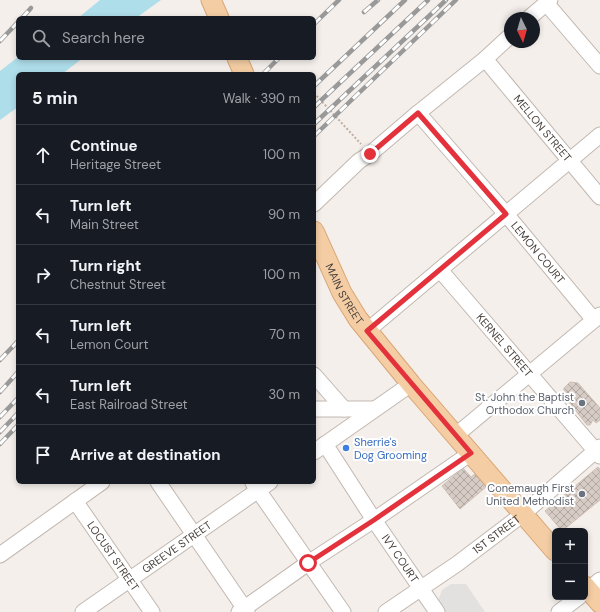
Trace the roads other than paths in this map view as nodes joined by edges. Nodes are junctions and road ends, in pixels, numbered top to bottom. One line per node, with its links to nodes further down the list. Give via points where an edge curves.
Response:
1 (211, 0): 4 (main road)
2 (548, 2): 3 (street); 8 (street)
3 (536, 12)
4 (218, 16)
5 (504, 42): 6 (street)
6 (485, 59): 10 (street); 12 (street, MELLON STREET)
7 (238, 60): 9 (main road)
8 (600, 66)
9 (243, 72)
10 (418, 113): 14 (street, via 359,161); 15 (street, LEMON COURT)
11 (600, 135): 12 (street)
12 (570, 160): 13 (street, MELLON STREET); 15 (street)
13 (600, 197)
14 (316, 202)
15 (506, 214): 17 (street); 18 (street, LEMON COURT)
16 (316, 235): 19 (main road, MAIN STREET, via 342,293)
17 (440, 270): 19 (street); 20 (street, KERNEL STREET)
18 (597, 318): 20 (street)
19 (367, 331): 22 (main road, MAIN STREET)
20 (529, 374): 26 (street); 28 (street, KERNEL STREET)
21 (316, 377): 24 (street)
22 (411, 384): 25 (street); 26 (main road, MAIN STREET)
23 (316, 409): 24 (street)
24 (344, 409): 25 (street)
25 (375, 409): 27 (street)
26 (456, 436): 29 (main road, MAIN STREET)
27 (320, 448): 35 (street, IVY COURT)
28 (599, 451): 34 (street, 1ST STREET)
29 (471, 453): 34 (main road, MAIN STREET); 35 (street)
30 (99, 484): 33 (street)
31 (159, 484): 36 (street)
32 (260, 485): 36 (street, GREEVE STREET); 39 (street)
33 (75, 501): 38 (street); 40 (street, LOCUST STREET)
34 (523, 514): 37 (main road, MAIN STREET); 41 (street, 1ST STREET)
35 (374, 520): 39 (street); 41 (street, IVY COURT)
36 (194, 535): 40 (street, GREEVE STREET); 43 (street)
37 (552, 548)
38 (0, 555)
39 (308, 563): 43 (street); 46 (street)
40 (129, 580): 44 (street, GREEVE STREET); 45 (street, LOCUST STREET)
41 (421, 588): 47 (street, 1ST STREET); 48 (street, IVY COURT)
42 (590, 592): 49 (street)
43 (244, 611)
44 (83, 612)
45 (152, 612)
46 (343, 612)
47 (386, 612)
48 (437, 612)
49 (559, 612)

